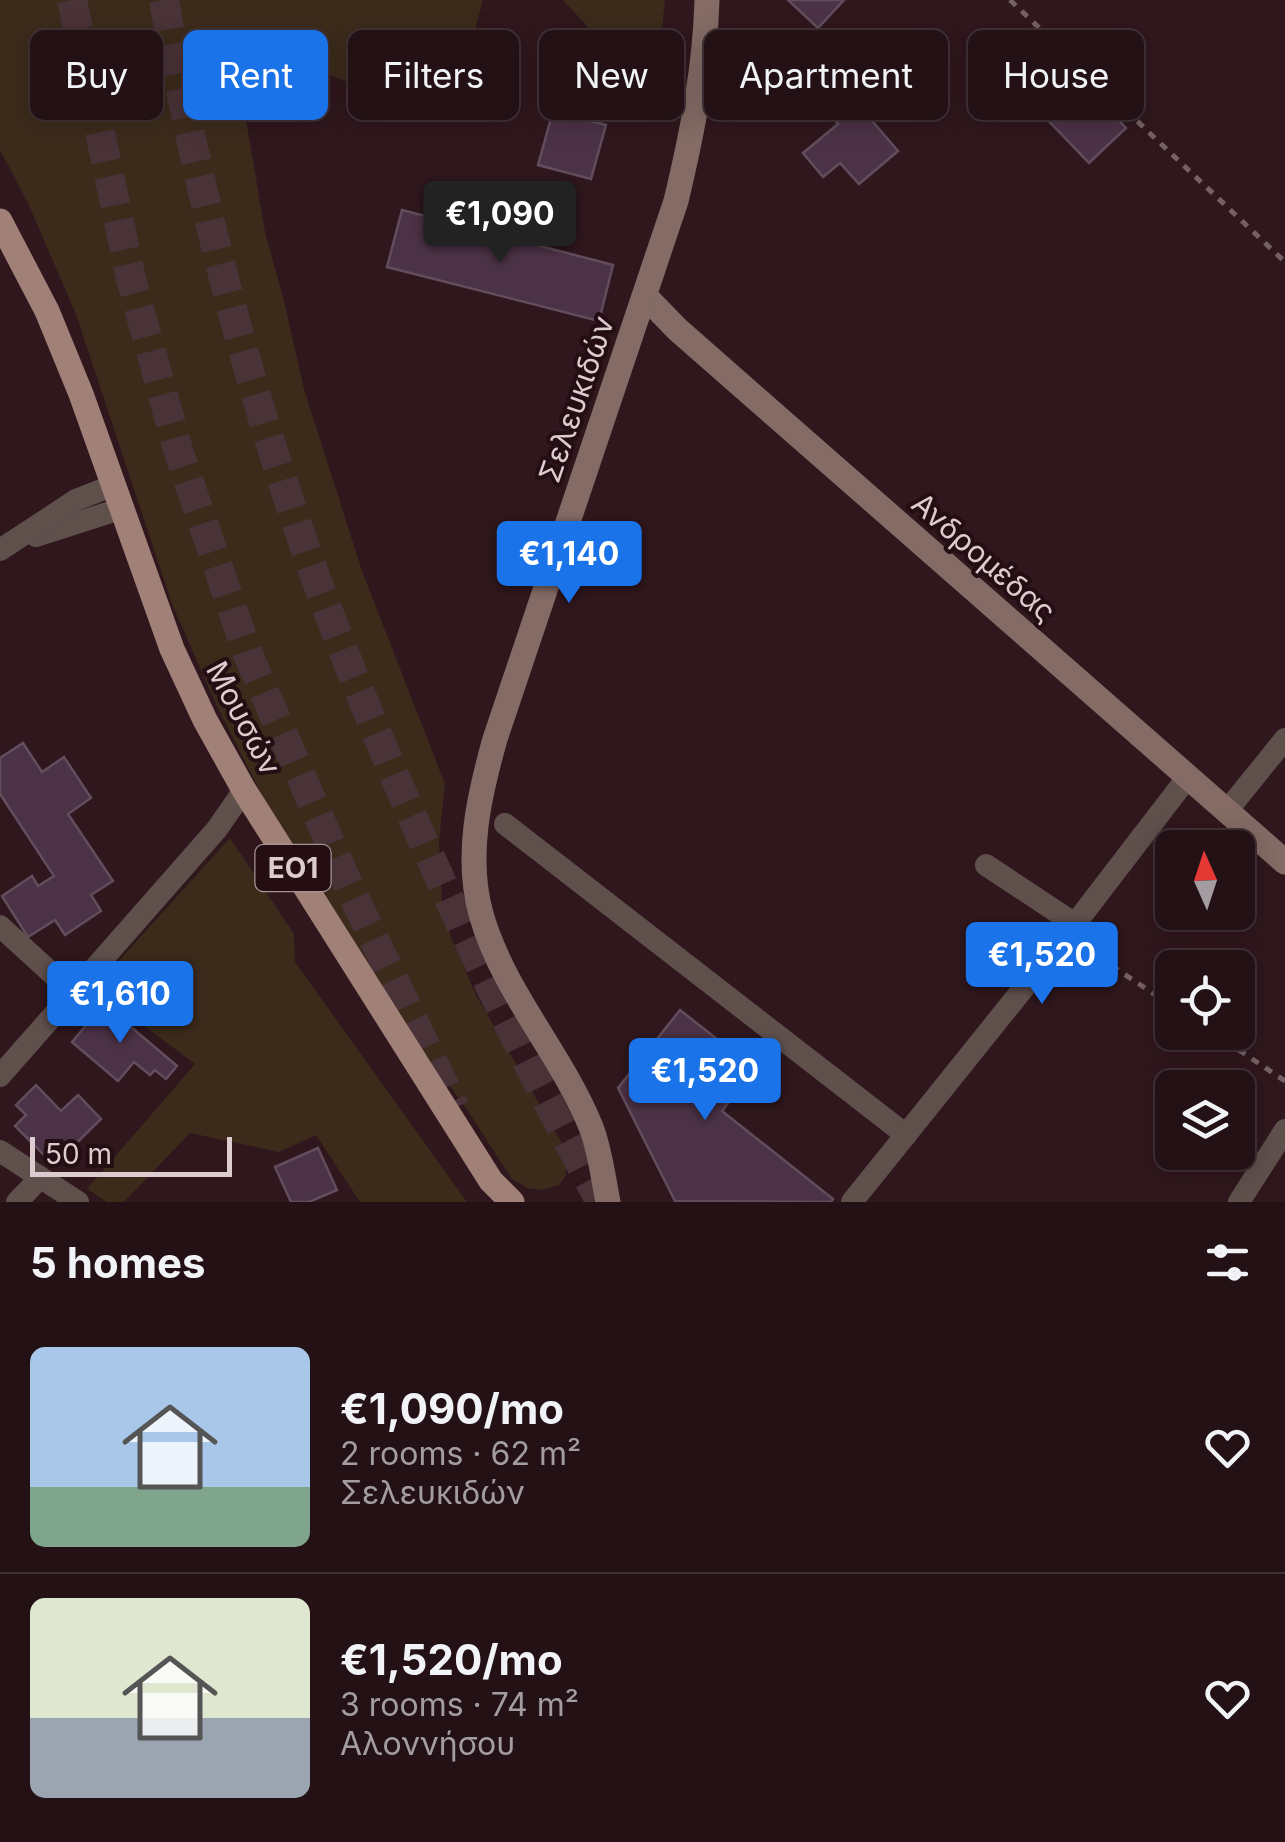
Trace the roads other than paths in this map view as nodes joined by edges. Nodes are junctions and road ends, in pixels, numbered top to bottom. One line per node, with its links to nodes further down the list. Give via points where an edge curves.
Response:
1 (707, 0): 3 (street, Σελευκιδών, via 695,121)
2 (0, 222): 4 (main road, Μουσών / ΕΟ1, via 46,310)
3 (645, 296): 7 (street, Ανδρομέδας); 24 (street, Σελευκιδών, via 495,739 474,843 481,912 496,955 590,1125)
4 (118, 496): 5 (street); 8 (main road, Μουσών / ΕΟ1, via 172,649)
5 (7, 546)
6 (1285, 738): 9 (street)
7 (1187, 778): 9 (street, Ανδρομέδας); 14 (street)
8 (244, 790): 15 (street); 23 (main road, Μουσών / ΕΟ1, via 491,1181)
9 (1226, 812): 11 (street, Ανδρομέδας)
10 (505, 824): 18 (street)
11 (1285, 862)
12 (986, 865): 14 (street)
13 (0, 926): 15 (street)
14 (1071, 929): 18 (street)
15 (72, 991): 16 (street)
16 (0, 1076)
17 (1285, 1130): 26 (street)
18 (906, 1135): 25 (street)
19 (0, 1150): 20 (street)
20 (40, 1178): 21 (street); 22 (street)
21 (17, 1202)
22 (78, 1202)
23 (512, 1202)
24 (608, 1202)
25 (852, 1202)
26 (1239, 1202)

